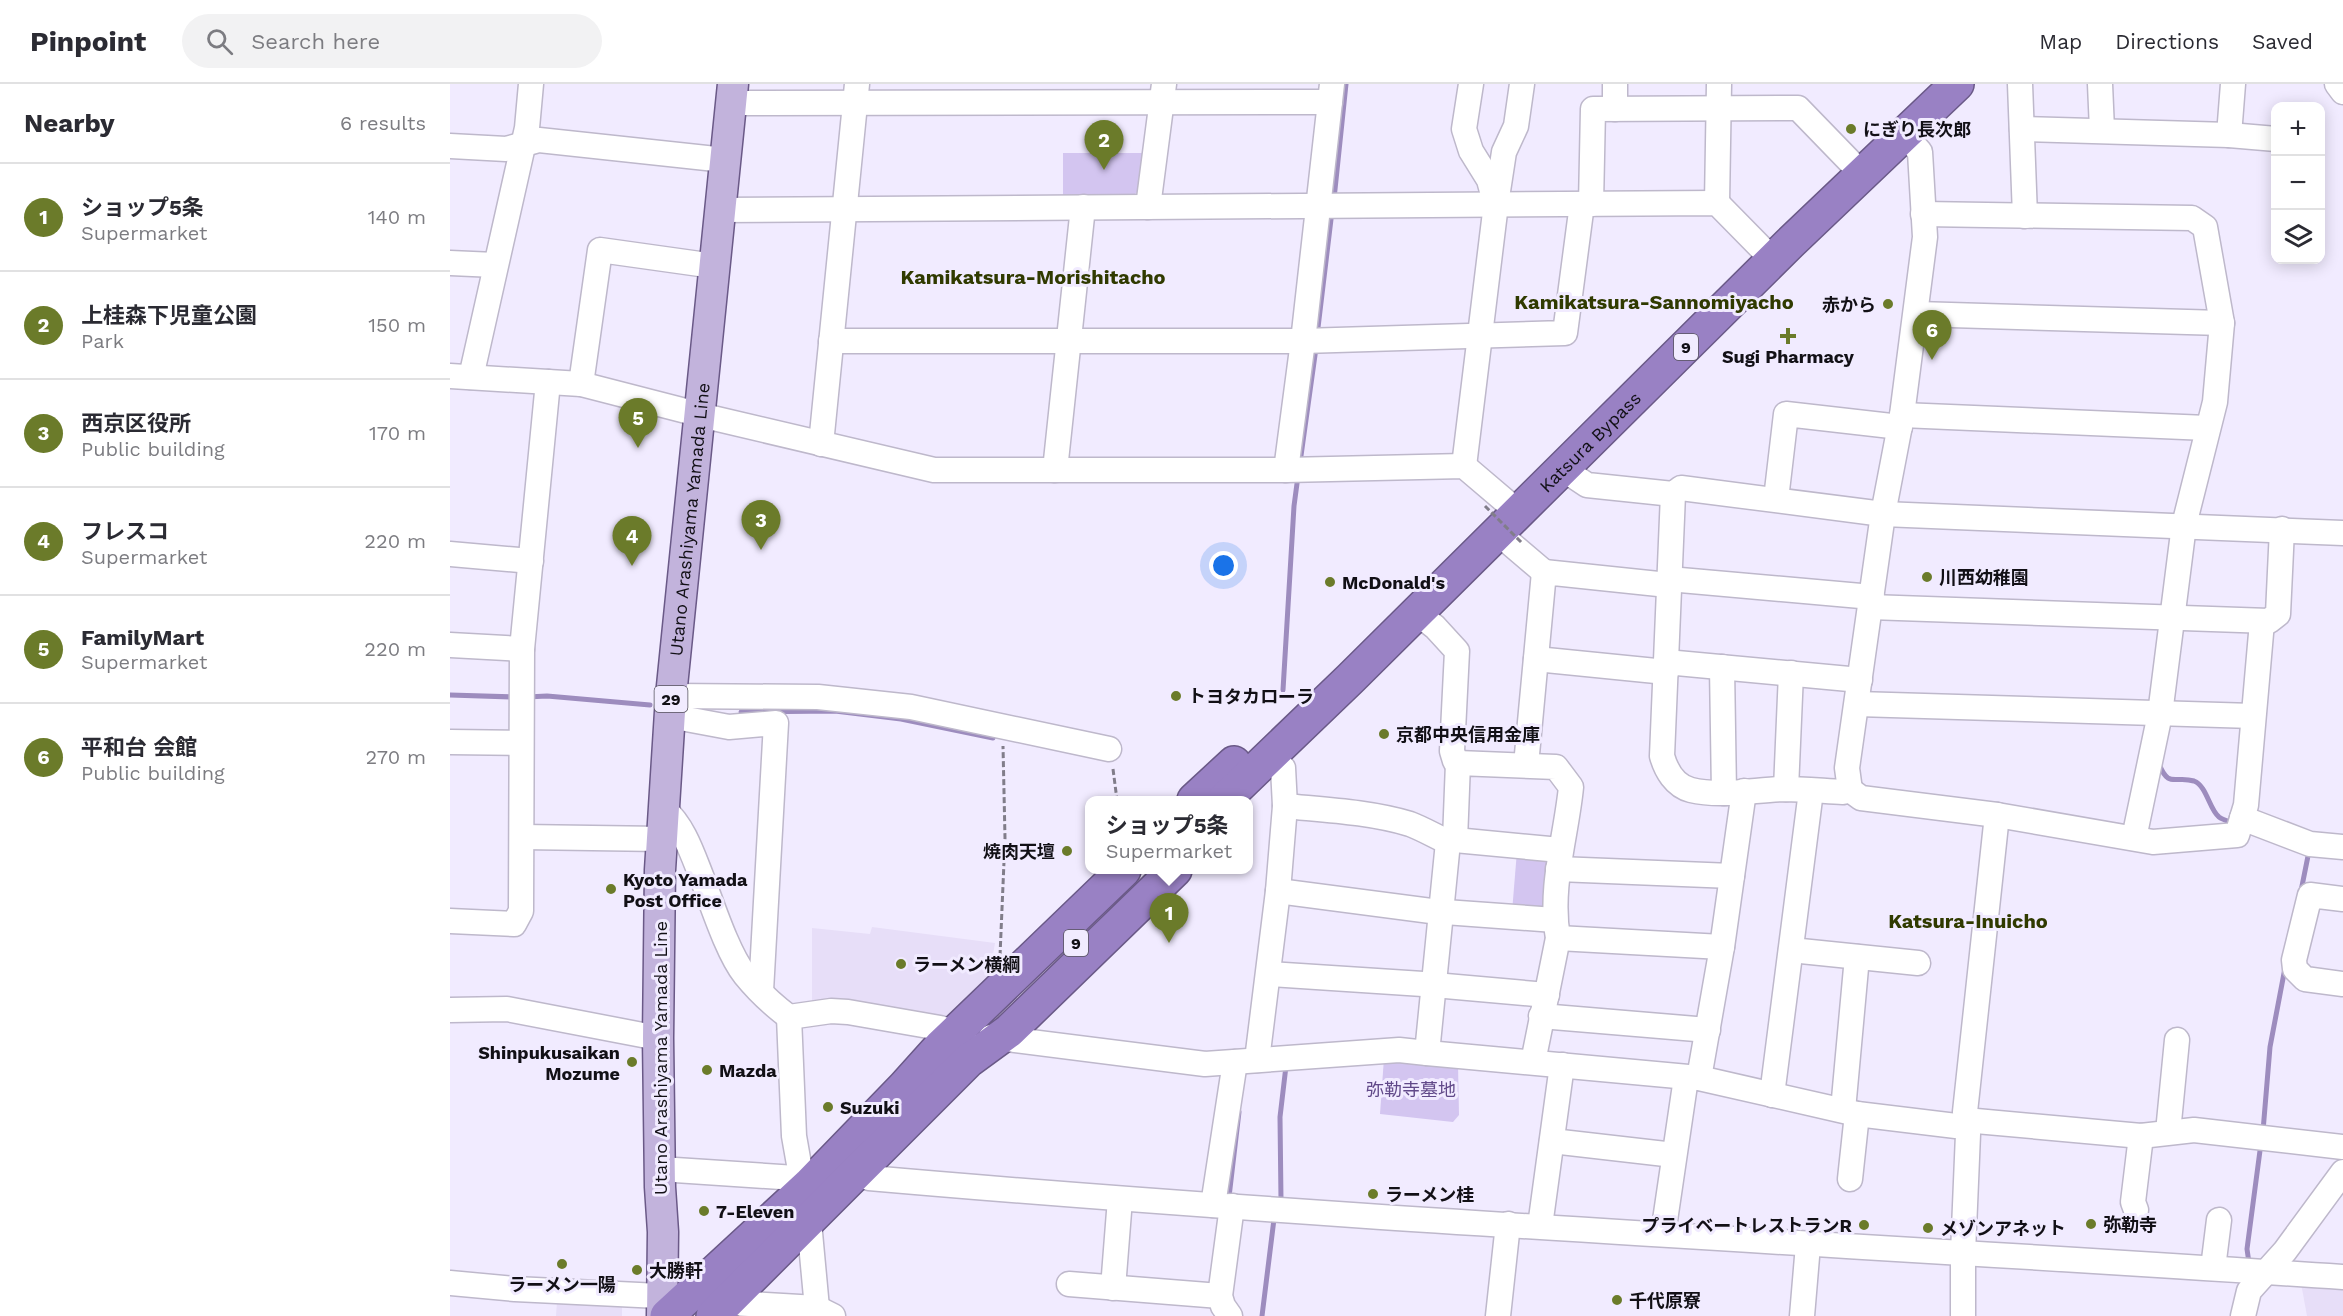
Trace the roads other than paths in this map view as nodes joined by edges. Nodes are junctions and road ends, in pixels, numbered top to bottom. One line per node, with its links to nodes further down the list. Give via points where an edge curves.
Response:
1 (531, 84): 23 (street)
2 (1471, 84): 28 (street, via 1464,129)
3 (1522, 84): 28 (street, via 1516,126 1504,152)
4 (1615, 84): 17 (street)
5 (1719, 84): 16 (street)
6 (2020, 84): 18 (street)
7 (2100, 84): 19 (street)
8 (2233, 84): 21 (street)
9 (2337, 84): 11 (street)
10 (1948, 87): 20 (highway, Katsura Bypass / 9)
11 (2343, 92)
12 (1163, 93): 13 (street); 15 (street); 32 (street)
13 (1331, 93): 30 (street)
14 (732, 94): 15 (street); 25 (main road, Utano Arashiyama Yamada Line / 29)
15 (856, 94): 33 (street)
16 (1720, 108): 17 (street); 26 (street, via 1798,108); 27 (street)
17 (1615, 109): 29 (street, via 1593,109)
18 (2022, 129): 19 (street); 36 (street)
19 (2102, 130): 21 (street)
20 (1905, 135): 26 (highway, Katsura Bypass / 9); 35 (street, via 1920,152)
21 (2229, 135): 22 (street)
22 (2271, 139)
23 (522, 145): 24 (street, via 506,149); 25 (street, via 539,140); 39 (street)
24 (450, 146)
25 (725, 160): 34 (main road, Utano Arashiyama Yamada Line / 29)
26 (1862, 174): 37 (highway, Katsura Bypass / 9)
27 (1717, 203): 29 (street); 37 (street)
28 (1496, 204): 29 (street); 30 (street); 43 (street)
29 (1587, 204): 43 (street, via 1565,333)
30 (1318, 206): 32 (street); 46 (street)
31 (1083, 207): 32 (street); 33 (street); 45 (street)
32 (1148, 207)
33 (844, 209): 34 (street); 44 (street)
34 (719, 210): 40 (main road, Utano Arashiyama Yamada Line / 29)
35 (1923, 214): 36 (street); 41 (street, via 1925,237)
36 (2025, 216): 42 (street, via 2192,219 2205,227)
37 (1773, 260): 55 (highway, Katsura Bypass / 9)
38 (450, 263): 39 (street)
39 (495, 265): 47 (street)
40 (714, 266): 49 (street, via 600,250); 50 (main road, Utano Arashiyama Yamada Line / 29)
41 (1917, 314): 42 (street); 51 (street)
42 (2222, 324): 52 (street, via 2215,402)
43 (1481, 337): 46 (street); 54 (street)
44 (831, 341): 45 (street); 53 (street)
45 (1068, 341): 46 (street); 56 (street)
46 (1303, 341): 57 (street)
47 (461, 376): 48 (street)
48 (548, 382): 49 (street); 66 (street)
49 (581, 384): 50 (street)
50 (698, 414): 53 (street); 81 (main road, Utano Arashiyama Yamada Line / 29)
51 (1901, 421): 52 (street); 59 (street, via 1786,414); 60 (street)
52 (2207, 428): 62 (street)
53 (821, 444): 56 (street, via 934,470)
54 (1464, 466): 57 (street); 61 (street)
55 (1563, 469): 58 (street, via 1587,485); 61 (highway, Katsura Bypass / 9)
56 (1055, 470): 57 (street)
57 (1286, 470)
58 (1673, 494): 59 (street, via 1681,488); 68 (street)
59 (1776, 499): 60 (street)
60 (1883, 514): 62 (street); 69 (street)
61 (1506, 523): 67 (street); 70 (highway, Katsura Bypass / 9)
62 (2184, 525): 63 (street); 71 (street)
63 (2282, 529): 64 (street); 72 (street, via 2278,614)
64 (2343, 533)
65 (450, 554): 66 (street)
66 (531, 561): 74 (street)
67 (1544, 572): 68 (street); 75 (street)
68 (1668, 582): 69 (street); 76 (street)
69 (1871, 602): 71 (street); 79 (street)
70 (1417, 613): 87 (street, via 1457,651 1452,751); 89 (highway, via 1408,633); 94 (highway, via 1394,623 1378,636); 95 (highway, Katsura Bypass / 9)
71 (2172, 619): 72 (street); 82 (street)
72 (2262, 622): 83 (street)
73 (450, 645): 74 (street)
74 (522, 649): 85 (street)
75 (1536, 659): 76 (street); 88 (street)
76 (1666, 667): 77 (street); 93 (street, via 1665,766 1676,782 1689,790)
77 (1722, 667): 78 (street); 93 (street)
78 (1791, 673): 79 (street); 90 (street)
79 (1860, 680): 80 (street)
80 (1857, 704): 82 (street); 91 (street, via 1847,768)
81 (671, 706): 86 (street, via 830,699 912,707); 98 (main road, Utano Arashiyama Yamada Line / 29); 123 (street, via 729,727 776,723)
82 (2160, 714): 83 (street); 102 (street)
83 (2253, 716): 100 (street, via 2246,805)
84 (450, 742): 85 (street)
85 (521, 743): 101 (street)
86 (1109, 749)
87 (1458, 763): 88 (street); 104 (street)
88 (1526, 765): 106 (street, via 1556,767 1570,787)
89 (1283, 768): 96 (highway); 97 (street)
90 (1786, 789): 92 (street); 93 (street)
91 (1850, 790): 92 (street); 99 (street, via 1862,798)
92 (1811, 791): 117 (street)
93 (1734, 792): 110 (street)
94 (1199, 796)
95 (1229, 796)
96 (1253, 796)
97 (1285, 806): 104 (street, via 1394,820); 111 (street)
98 (664, 809): 103 (main road, Utano Arashiyama Yamada Line / 29); 123 (street, via 686,839 744,974)
99 (1997, 815): 102 (street); 138 (street)
100 (2240, 823): 102 (street, via 2237,835 2152,842); 105 (street, via 2310,844)
101 (522, 837): 103 (street); 114 (street, via 521,911 514,924)
102 (2134, 838)
103 (662, 839): 129 (main road, Utano Arashiyama Yamada Line / 29)
104 (1451, 841): 106 (street); 113 (street)
105 (2343, 847)
106 (1559, 860): 110 (street); 115 (street)
107 (1120, 874): 128 (highway)
108 (1148, 874): 128 (highway, 9)
109 (1171, 874): 128 (highway, via 1009,1031)
110 (1732, 876): 116 (street)
111 (1278, 891): 113 (street); 120 (street)
112 (2343, 899): 121 (street, via 2310,895 2294,960 2295,969 2305,980)
113 (1441, 912): 115 (street); 122 (street)
114 (450, 921)
115 (1557, 929): 116 (street); 124 (street)
116 (1722, 947): 127 (street)
117 (1791, 950): 118 (street); 136 (street)
118 (1857, 957): 119 (street); 137 (street)
119 (1918, 963)
120 (1269, 974): 122 (street); 132 (street)
121 (2343, 984)
122 (1434, 985): 124 (street); 131 (street)
123 (761, 991): 126 (street)
124 (1544, 1005): 127 (street); 133 (street)
125 (450, 1010): 129 (street, via 507,1009)
126 (789, 1017): 128 (street, via 848,1011); 148 (street, via 794,1136 800,1170)
127 (1708, 1030): 135 (street)
128 (979, 1033): 132 (street, via 1204,1064); 144 (highway)
129 (658, 1038): 145 (main road, Utano Arashiyama Yamada Line / 29)
130 (2177, 1040): 139 (street)
131 (1427, 1053): 132 (street, via 1399,1050); 133 (street)
132 (1246, 1061): 150 (street)
133 (1533, 1062): 134 (street)
134 (1562, 1065): 135 (street); 141 (street)
135 (1693, 1078): 136 (street); 143 (street)
136 (1772, 1095): 137 (street)
137 (1850, 1112): 138 (street, via 1956,1126); 147 (street)
138 (1966, 1123): 140 (street); 158 (street)
139 (2168, 1132): 140 (street); 142 (street, via 2194,1130)
140 (2141, 1136): 151 (street, via 2133,1202)
141 (1552, 1141): 143 (street); 155 (street)
142 (2343, 1147)
143 (1674, 1155): 156 (street)
144 (845, 1166): 148 (highway); 149 (street, via 869,1178); 153 (highway)
145 (660, 1169): 148 (street, via 796,1178); 165 (main road, Utano Arashiyama Yamada Line / 29, via 663,1232)
146 (2343, 1172): 160 (street)
147 (1850, 1179)
148 (809, 1185): 165 (highway)
149 (1120, 1199): 150 (street); 164 (street)
150 (1222, 1206): 154 (street); 166 (street)
151 (2136, 1210)
152 (2219, 1220): 159 (street)
153 (809, 1221): 165 (highway); 167 (street)
154 (1508, 1224): 155 (street); 168 (street)
155 (1540, 1226): 156 (street)
156 (1663, 1234): 157 (street)
157 (1808, 1245): 158 (street); 169 (street)
158 (1963, 1253): 159 (street); 170 (street)
159 (2213, 1268): 160 (street)
160 (2266, 1272): 161 (street); 171 (street, via 2250,1291)
161 (2343, 1277)
162 (450, 1283): 165 (street)
163 (1069, 1284): 164 (street)
164 (1113, 1288): 166 (street)
165 (687, 1307): 167 (street)
166 (1219, 1309)
167 (814, 1312)
168 (1498, 1316)
169 (1802, 1316)
170 (1963, 1316)
171 (2243, 1316)

